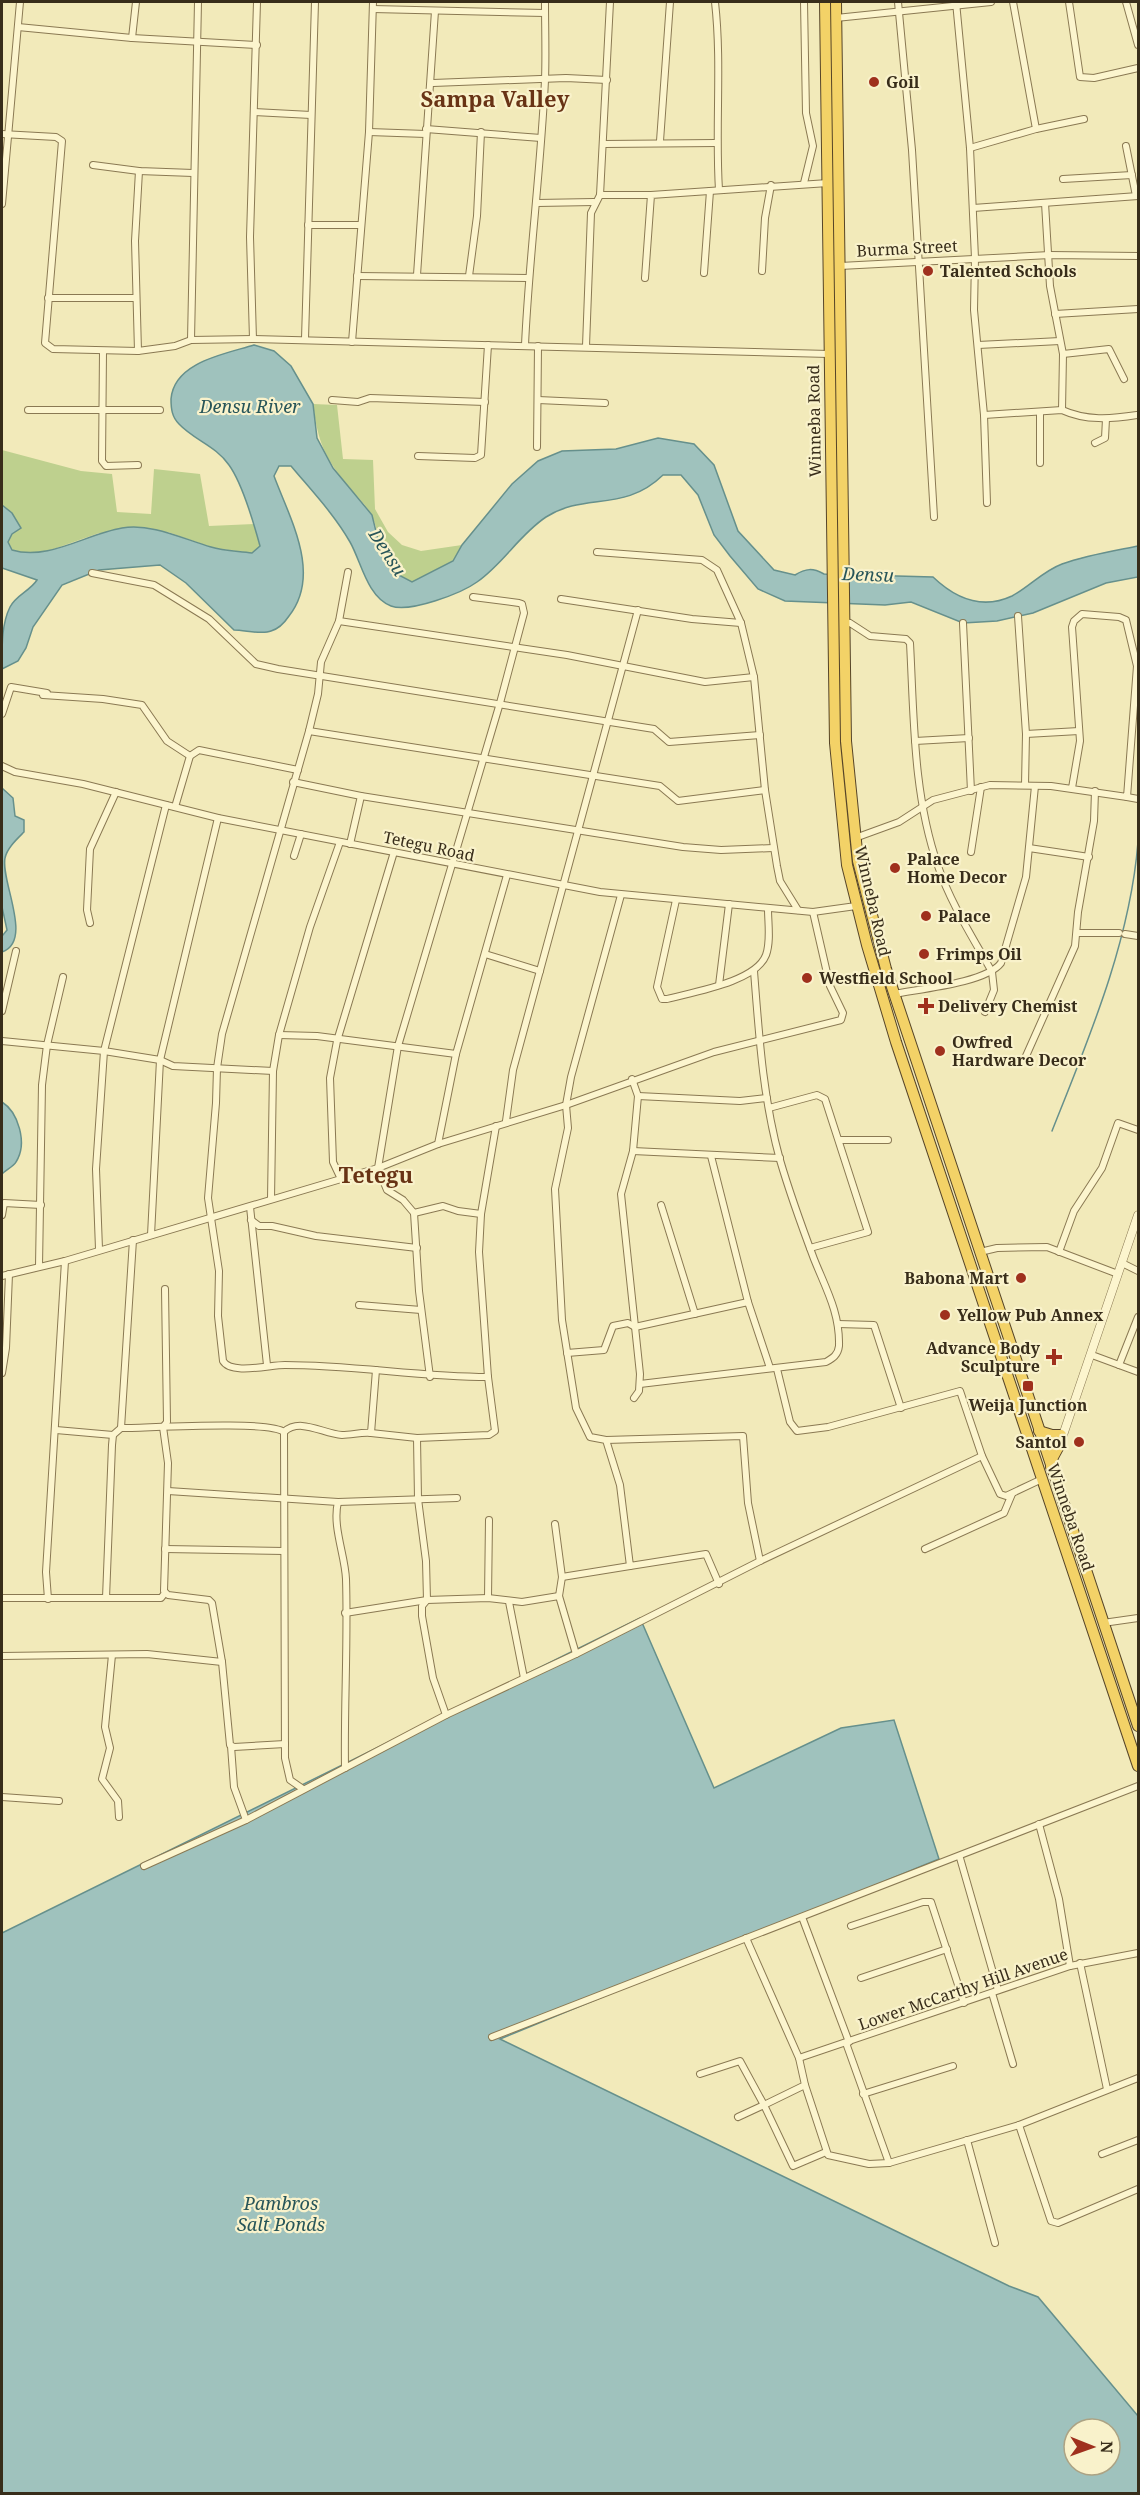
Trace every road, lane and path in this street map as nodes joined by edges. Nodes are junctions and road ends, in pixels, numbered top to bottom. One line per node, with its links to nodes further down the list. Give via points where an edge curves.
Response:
1 (20, 2): 26 (street)
2 (136, 2): 27 (street)
3 (198, 2): 28 (street)
4 (257, 2): 29 (street)
5 (315, 2): 38 (street)
6 (486, 2): 21 (street)
7 (545, 2): 24 (street)
8 (610, 2): 33 (street)
9 (670, 2): 46 (street)
10 (716, 2): 48 (street, via 720,58)
11 (804, 2): 50 (street, via 806,113)
12 (825, 2): 35 (highway, Winneba Road)
13 (836, 2): 25 (highway, Winneba Road)
14 (898, 2): 23 (street)
15 (991, 2): 19 (street)
16 (1013, 2): 40 (street)
17 (1069, 2): 31 (street, via 1080,77)
18 (1126, 2): 30 (street)
19 (956, 3): 23 (street); 52 (street)
20 (373, 5): 22 (street); 42 (street)
21 (486, 10): 22 (street); 24 (street)
22 (435, 12): 34 (street)
23 (899, 12): 25 (street); 77 (street)
24 (545, 13): 32 (street)
25 (836, 18): 36 (highway, Winneba Road)
26 (18, 27): 27 (street); 44 (street)
27 (132, 38): 28 (street)
28 (196, 43): 29 (street); 56 (street)
29 (257, 45): 37 (street)
30 (1138, 45)
31 (1138, 69)
32 (545, 80): 33 (street); 34 (street); 45 (street)
33 (607, 80): 49 (street)
34 (433, 83): 41 (street)
35 (826, 94): 36 (highway); 47 (highway, Winneba Road)
36 (838, 109): 53 (highway, Winneba Road)
37 (254, 112): 38 (street); 90 (street, via 250,237)
38 (311, 115): 72 (street)
39 (1084, 119): 40 (street)
40 (1036, 129): 52 (street)
41 (426, 131): 42 (street); 43 (street); 81 (street)
42 (369, 132): 73 (street)
43 (481, 132): 45 (street); 83 (street)
44 (5, 135): 70 (street); 86 (street, via 56,137 63,141)
45 (541, 138): 68 (street)
46 (660, 141): 48 (street); 49 (street)
47 (826, 142): 50 (street); 53 (highway); 60 (highway, Winneba Road)
48 (716, 143): 62 (street)
49 (604, 144): 64 (street)
50 (813, 146): 59 (street)
51 (1126, 146): 57 (street)
52 (970, 148): 71 (street)
53 (838, 151): 78 (highway, Winneba Road)
54 (93, 165): 55 (street)
55 (139, 171): 56 (street); 87 (street)
56 (193, 173): 92 (street)
57 (1132, 176): 58 (street); 66 (street)
58 (1063, 179)
59 (804, 183): 60 (street); 61 (street)
60 (828, 183): 102 (highway, Winneba Road)
61 (771, 185): 62 (street); 79 (street)
62 (719, 190): 63 (street)
63 (710, 191): 65 (street); 80 (street)
64 (600, 195): 65 (street); 67 (street)
65 (651, 195): 85 (street)
66 (1137, 196): 69 (street)
67 (594, 202): 68 (street); 99 (street)
68 (537, 203): 84 (street)
69 (1046, 203): 71 (street); 74 (street)
70 (2, 204)
71 (973, 208): 76 (street)
72 (308, 225): 73 (street); 91 (street)
73 (360, 225): 82 (street)
74 (1050, 255): 75 (street, Burma Street); 76 (street, Burma Street); 89 (street)
75 (1138, 256)
76 (975, 258): 77 (street, Burma Street); 97 (street)
77 (918, 261): 78 (street, Burma Street); 123 (street)
78 (840, 266): 131 (highway, Winneba Road)
79 (762, 271)
80 (704, 273)
81 (417, 275): 82 (street); 83 (street)
82 (357, 276): 94 (street)
83 (469, 276): 84 (street)
84 (528, 278): 96 (street)
85 (645, 278)
86 (48, 298): 87 (street); 101 (street, via 45,344 53,349)
87 (136, 298): 100 (street)
88 (1138, 309): 89 (street)
89 (1056, 314): 93 (street)
90 (253, 339): 91 (street); 92 (street)
91 (305, 339): 94 (street)
92 (191, 340): 100 (street)
93 (1060, 341): 97 (street); 103 (street)
94 (352, 342): 95 (street)
95 (488, 345): 96 (street); 107 (street)
96 (525, 345): 98 (street)
97 (978, 345): 114 (street)
98 (538, 346): 99 (street); 106 (street)
99 (586, 346): 102 (street)
100 (138, 351): 101 (street)
101 (103, 352): 112 (street)
102 (829, 354): 188 (highway, Winneba Road, via 835,743 841,819)
103 (1063, 354): 104 (street, via 1109,349); 111 (street)
104 (1124, 379)
105 (332, 400): 107 (street)
106 (538, 400): 108 (street); 118 (street)
107 (485, 402): 119 (street, via 481,455)
108 (606, 403)
109 (28, 410): 112 (street)
110 (160, 410): 112 (street)
111 (1062, 410): 113 (street); 116 (street, via 1074,416)
112 (101, 411): 121 (street, via 103,464)
113 (1040, 412): 114 (street); 120 (street)
114 (984, 415): 122 (street)
115 (1137, 415): 116 (street)
116 (1106, 419): 117 (street, via 1105,438)
117 (1095, 443)
118 (537, 447)
119 (418, 456)
120 (1040, 463)
121 (138, 465)
122 (987, 503)
123 (934, 517)
124 (597, 552): 133 (street, via 684,558 710,564 717,570)
125 (348, 572): 132 (street)
126 (92, 573): 137 (street, via 154,585 209,619 256,664)
127 (473, 597): 135 (street, via 522,604 524,613)
128 (561, 599): 129 (street)
129 (638, 610): 133 (street); 136 (street)
130 (1018, 616): 144 (street)
131 (848, 618): 147 (street, via 870,636 906,639 910,644); 173 (highway, Winneba Road, via 846,741)
132 (339, 621): 135 (street); 137 (street, via 321,662)
133 (741, 623): 138 (street)
134 (963, 623): 146 (street)
135 (515, 649): 136 (street); 139 (street)
136 (623, 667): 138 (street, via 705,682); 141 (street)
137 (320, 675): 139 (street); 142 (street)
138 (754, 677): 145 (street)
139 (500, 703): 141 (street); 149 (street)
140 (2, 714): 148 (street, via 11,687 142,705 167,741)
141 (606, 721): 145 (street, via 654,729 669,742); 152 (street)
142 (309, 731): 149 (street); 151 (street)
143 (1079, 731): 144 (street); 157 (street, via 1080,749); 163 (street, via 1074,621 1082,614 1119,616 1126,620 1137,666)
144 (1026, 734): 154 (street)
145 (760, 735): 158 (street)
146 (969, 738): 147 (street); 159 (street)
147 (915, 741): 166 (street)
148 (190, 756): 151 (street, via 207,750); 167 (street)
149 (484, 758): 152 (street); 168 (street)
150 (2, 766): 161 (street, Tetegu Road)
151 (298, 770): 153 (street)
152 (593, 774): 158 (street, via 660,786 678,801); 171 (street)
153 (293, 782): 162 (street); 170 (street)
154 (1025, 785): 155 (street); 156 (street)
155 (1035, 786): 157 (street); 177 (street)
156 (981, 787): 159 (street); 179 (street)
157 (1072, 788): 160 (street)
158 (765, 790): 176 (street)
159 (971, 791): 166 (street, via 947,795)
160 (1095, 791): 163 (street); 181 (street)
161 (116, 792): 165 (street, Tetegu Road); 192 (street, via 90,849)
162 (361, 796): 168 (street); 175 (street)
163 (1127, 797): 164 (street)
164 (1137, 799)
165 (166, 805): 167 (street, Tetegu Road); 211 (street)
166 (924, 806): 173 (street, via 899,822); 199 (street, via 938,867)
167 (175, 807): 169 (street, Tetegu Road)
168 (466, 813): 171 (street); 182 (street)
169 (218, 818): 170 (street, Tetegu Road); 214 (street)
170 (279, 829): 172 (street, Tetegu Road); 215 (street, via 224,1020)
171 (576, 829): 176 (street, via 683,847); 184 (street)
172 (301, 834): 174 (street, Tetegu Road); 180 (street)
173 (855, 838): 202 (highway, Winneba Road, via 868,907)
174 (340, 842): 175 (street, Tetegu Road); 205 (street)
175 (350, 844): 178 (street, Tetegu Road)
176 (773, 848): 190 (street, via 780,880)
177 (1029, 848): 181 (street); 199 (street, via 1017,916 1001,963)
178 (394, 852): 182 (street, Tetegu Road); 207 (street)
179 (971, 852)
180 (294, 856)
181 (1089, 857): 193 (street)
182 (453, 864): 183 (street, Tetegu Road); 210 (street)
183 (507, 875): 184 (street, Tetegu Road); 196 (street)
184 (563, 886): 185 (street, Tetegu Road); 197 (street)
185 (621, 895): 186 (street, Tetegu Road); 220 (street, via 582,1027)
186 (676, 900): 187 (street, Tetegu Road); 201 (street, via 658,994 667,999)
187 (729, 904): 189 (street, Tetegu Road); 201 (street)
188 (856, 906): 191 (street, Tetegu Road); 258 (highway, Winneba Road, via 896,1042)
189 (768, 909): 190 (street, Tetegu Road); 198 (street, via 766,953)
190 (798, 910): 191 (street, Tetegu Road)
191 (813, 912): 208 (street, via 830,986 843,1017)
192 (90, 923)
193 (1077, 933): 194 (street); 213 (street, via 1071,956)
194 (1138, 936)
195 (16, 951): 203 (street)
196 (485, 954): 197 (street); 212 (street)
197 (540, 971): 222 (street, via 513,1071)
198 (754, 971): 201 (street); 208 (street)
199 (992, 972): 202 (street); 204 (street, via 994,990)
200 (63, 977): 209 (street)
201 (719, 985)
202 (894, 994): 249 (highway, Winneba Road)
203 (2, 1011)
204 (985, 1012)
205 (279, 1035): 207 (street); 216 (street)
206 (2, 1041): 209 (street)
207 (337, 1041): 210 (street); 232 (street, via 330,1078 330,1108 333,1162)
208 (760, 1041): 217 (street); 219 (street)
209 (46, 1045): 211 (street); 234 (street)
210 (398, 1046): 212 (street); 231 (street)
211 (104, 1051): 214 (street); 248 (street, via 96,1169)
212 (456, 1054): 227 (street)
213 (1026, 1056)
214 (160, 1060): 215 (street, via 173,1066); 244 (street)
215 (217, 1068): 216 (street); 241 (street, via 208,1198)
216 (273, 1071): 233 (street)
217 (632, 1079): 218 (street); 220 (street)
218 (638, 1096): 219 (street, via 740,1101); 228 (street)
219 (766, 1098): 221 (street)
220 (566, 1105): 222 (street); 267 (street, via 568,1128 555,1193)
221 (769, 1108): 225 (street, via 821,1096 828,1102); 230 (street)
222 (506, 1121): 223 (street)
223 (496, 1126): 227 (street); 238 (street)
224 (1138, 1130): 250 (street, via 1118,1123 1102,1168 1074,1211)
225 (839, 1140): 226 (street); 247 (street, via 868,1232)
226 (888, 1140)
227 (438, 1144): 231 (street)
228 (633, 1151): 229 (street); 266 (street, via 621,1194)
229 (711, 1156): 230 (street); 260 (street)
230 (780, 1158): 247 (street)
231 (378, 1168): 232 (street); 237 (street, via 387,1190)
232 (341, 1179): 233 (street)
233 (271, 1199): 236 (street)
234 (41, 1205): 239 (street, via 4,1203); 253 (street)
235 (661, 1205): 263 (street)
236 (250, 1207): 241 (street); 242 (street)
237 (414, 1213): 238 (street, via 447,1206); 246 (street)
238 (481, 1214): 276 (street, via 479,1274)
239 (2, 1215)
240 (1138, 1215): 243 (street)
241 (213, 1217): 244 (street); 269 (street, via 223,1362 237,1370)
242 (250, 1220): 246 (street, via 259,1226 316,1236); 269 (street)
243 (1136, 1231): 252 (street)
244 (151, 1235): 245 (street)
245 (133, 1240): 248 (street); 281 (street)
246 (417, 1248): 262 (street)
247 (810, 1248): 265 (street, via 832,1297)
248 (99, 1249): 251 (street)
249 (980, 1252): 250 (street, via 1044,1247); 257 (highway, Winneba Road)
250 (1059, 1252): 255 (street)
251 (65, 1261): 253 (street); 282 (street)
252 (1122, 1263): 254 (street); 255 (street)
253 (39, 1266): 256 (street)
254 (1138, 1271)
255 (1118, 1274): 268 (street)
256 (5, 1275): 274 (street, via 6,1348)
257 (988, 1275): 258 (highway); 283 (highway, Winneba Road)
258 (976, 1280): 291 (highway, Winneba Road)
259 (165, 1289): 280 (street, via 167,1422)
260 (748, 1302): 263 (street); 271 (street)
261 (359, 1305): 262 (street)
262 (421, 1310): 275 (street)
263 (695, 1314): 266 (street)
264 (1138, 1317): 270 (street)
265 (838, 1324): 271 (street, via 839,1349 833,1358); 279 (street, via 874,1325)
266 (635, 1327): 267 (street, via 628,1323 613,1326 604,1350); 277 (street)
267 (567, 1353): 289 (street, via 576,1408 585,1431 590,1437)
268 (1092, 1355): 270 (street); 286 (street)
269 (267, 1365): 272 (street)
270 (1119, 1365): 273 (street)
271 (774, 1369): 277 (street); 279 (street, via 790,1422 798,1431)
272 (376, 1370): 275 (street); 285 (street)
273 (1138, 1372)
274 (2, 1373)
275 (430, 1377): 276 (street)
276 (488, 1377): 288 (street, via 493,1434)
277 (640, 1384): 278 (street)
278 (634, 1398)
279 (901, 1408): 292 (street, via 960,1391)
280 (163, 1427): 281 (street); 284 (street, via 273,1428); 295 (street)
281 (121, 1428): 287 (street)
282 (56, 1430): 287 (street); 315 (street, via 46,1572)
283 (1039, 1431): 286 (highway); 291 (highway, Winneba Road)
284 (284, 1432): 285 (street, via 301,1425 343,1435); 299 (street)
285 (371, 1433): 288 (street)
286 (1063, 1433): 290 (street); 291 (street)
287 (113, 1435): 313 (street)
288 (417, 1438): 298 (street)
289 (606, 1440): 306 (street, via 743,1436 748,1503); 307 (street, via 620,1485)
290 (1059, 1446): 291 (street); 293 (highway)
291 (1039, 1450): 293 (highway, Winneba Road); 294 (highway, Winneba Road)
292 (982, 1456): 296 (street, via 1000,1494 1003,1497); 306 (street)
293 (1051, 1470): 320 (highway, Winneba Road)
294 (1042, 1479): 296 (street); 328 (highway, Winneba Road)
295 (168, 1491): 299 (street); 303 (street)
296 (1012, 1493): 304 (street, via 1004,1513)
297 (457, 1498): 298 (street)
298 (418, 1499): 300 (street); 316 (street)
299 (283, 1500): 300 (street); 305 (street)
300 (338, 1502): 318 (street, via 346,1575)
301 (489, 1520): 314 (street)
302 (555, 1524): 308 (street)
303 (165, 1549): 305 (street); 310 (street)
304 (926, 1549)
305 (284, 1551): 330 (street)
306 (760, 1561): 309 (street)
307 (630, 1566): 308 (street); 309 (street, via 706,1554)
308 (562, 1577): 311 (street)
309 (719, 1584): 321 (street)
310 (165, 1593): 313 (street, via 160,1598); 324 (street, via 212,1603)
311 (559, 1596): 317 (street); 321 (street)
312 (2, 1598): 315 (street)
313 (106, 1598): 315 (street)
314 (488, 1598): 316 (street); 317 (street)
315 (48, 1599)
316 (427, 1600): 318 (street); 327 (street, via 422,1616)
317 (509, 1602): 325 (street)
318 (345, 1613): 333 (street)
319 (1138, 1618): 320 (street)
320 (1102, 1623): 326 (highway, Winneba Road)
321 (576, 1654): 325 (street)
322 (112, 1655): 323 (street); 324 (street, via 147,1654); 338 (street, via 105,1727 110,1748 102,1779 118,1800)
323 (2, 1656)
324 (222, 1662): 331 (street)
325 (524, 1678): 327 (street)
326 (1134, 1711): 328 (highway, via 1126,1712); 329 (highway, Winneba Road)
327 (446, 1715): 333 (street)
328 (1123, 1718): 332 (highway, Winneba Road)
329 (1138, 1726)
330 (285, 1744): 331 (street); 335 (street, via 286,1771 290,1780)
331 (231, 1746): 339 (street, via 234,1787)
332 (1138, 1766)
333 (345, 1768): 335 (street)
334 (1138, 1786): 340 (street)
335 (303, 1789): 339 (street)
336 (2, 1797): 337 (street)
337 (59, 1801)
338 (119, 1817)
339 (246, 1820): 342 (street)
340 (1039, 1824): 341 (street); 349 (street, via 1057,1890)
341 (960, 1858): 343 (street); 351 (street)
342 (144, 1866)
343 (802, 1917): 345 (street); 354 (street)
344 (851, 1926): 346 (street, via 931,1902)
345 (746, 1938): 353 (street); 355 (street)
346 (947, 1949): 350 (street); 352 (street)
347 (1138, 1953): 348 (street, Lower McCarthy Hill Avenue)
348 (1080, 1963): 349 (street, Lower McCarthy Hill Avenue); 361 (street)
349 (1070, 1966): 351 (street, Lower McCarthy Hill Avenue)
350 (861, 1978)
351 (995, 1992): 352 (street, Lower McCarthy Hill Avenue); 356 (street)
352 (964, 2003): 354 (street, Lower McCarthy Hill Avenue)
353 (492, 2037)
354 (847, 2042): 355 (street, Lower McCarthy Hill Avenue); 362 (street)
355 (799, 2058): 360 (street)
356 (1013, 2064)
357 (953, 2066): 362 (street)
358 (700, 2074): 363 (street, via 740,2061)
359 (1138, 2078): 361 (street)
360 (805, 2085): 363 (street); 368 (street)
361 (1107, 2090): 365 (street)
362 (863, 2094): 370 (street)
363 (764, 2105): 364 (street); 368 (street, via 790,2165 796,2167)
364 (738, 2117)
365 (1019, 2125): 366 (street); 371 (street, via 1050,2221 1058,2223)
366 (967, 2140): 370 (street); 372 (street)
367 (1138, 2142): 369 (street)
368 (826, 2152): 370 (street, via 832,2157 869,2164)
369 (1101, 2154)
370 (889, 2163)
371 (1138, 2188)
372 (995, 2243)

